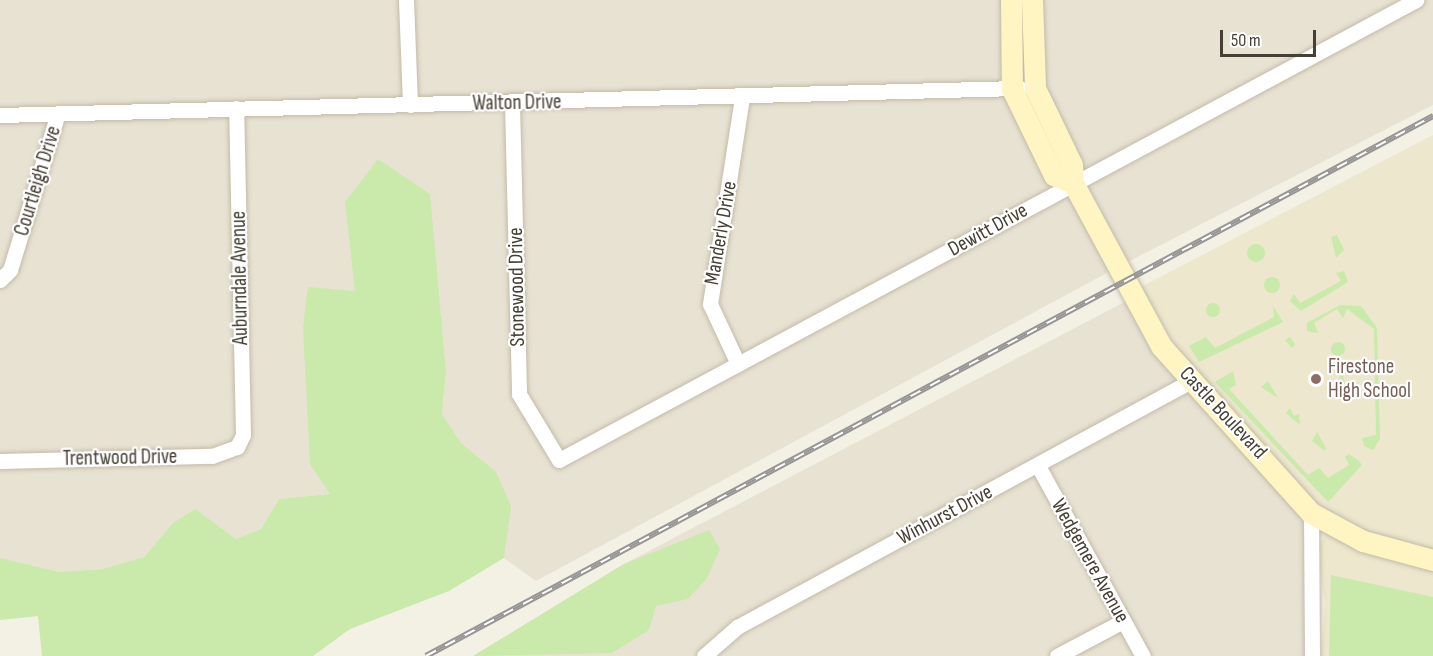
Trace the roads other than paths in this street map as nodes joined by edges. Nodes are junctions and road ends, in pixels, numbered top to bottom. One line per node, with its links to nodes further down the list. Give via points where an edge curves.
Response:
1 (406, 0): 9 (street)
2 (1011, 0): 6 (street, Castle Boulevard)
3 (1032, 0): 5 (street, Castle Boulevard)
4 (1416, 0): 13 (street, Dewitt Drive)
5 (1035, 88): 6 (street, Walton Drive); 13 (street, Castle Boulevard, via 1072,165)
6 (1012, 89): 7 (street, Walton Drive); 13 (street, Castle Boulevard, via 1054,176)
7 (741, 97): 8 (street, Walton Drive); 15 (street, Manderly Drive, via 710,304)
8 (512, 104): 9 (street, Walton Drive); 18 (street, Stonewood Drive, via 519,394)
9 (410, 105): 10 (street, Walton Drive)
10 (236, 108): 11 (street, Walton Drive); 17 (street, Auburndale Avenue, via 243,435)
11 (58, 113): 12 (street, Walton Drive); 14 (street, Courtleigh Drive, via 10,270)
12 (0, 115)
13 (1072, 183): 15 (street, Dewitt Drive); 16 (street, Castle Boulevard, via 1161,346)
14 (0, 280)
15 (738, 364): 18 (street, Dewitt Drive)
16 (1191, 381): 20 (street, Winhurst Drive); 21 (street, Castle Boulevard)
17 (237, 447): 19 (street, Trentwood Drive, via 212,456)
18 (559, 460)
19 (0, 461)
20 (1038, 466): 23 (street, Wedgemere Avenue); 24 (street, Winhurst Drive, via 737,627)
21 (1311, 513): 22 (street, Castle Boulevard, via 1364,541); 27 (street)
22 (1433, 560)
23 (1123, 621): 25 (street); 26 (street, Wedgemere Avenue)
24 (709, 654)
25 (1057, 656)
26 (1143, 656)
27 (1312, 656)

